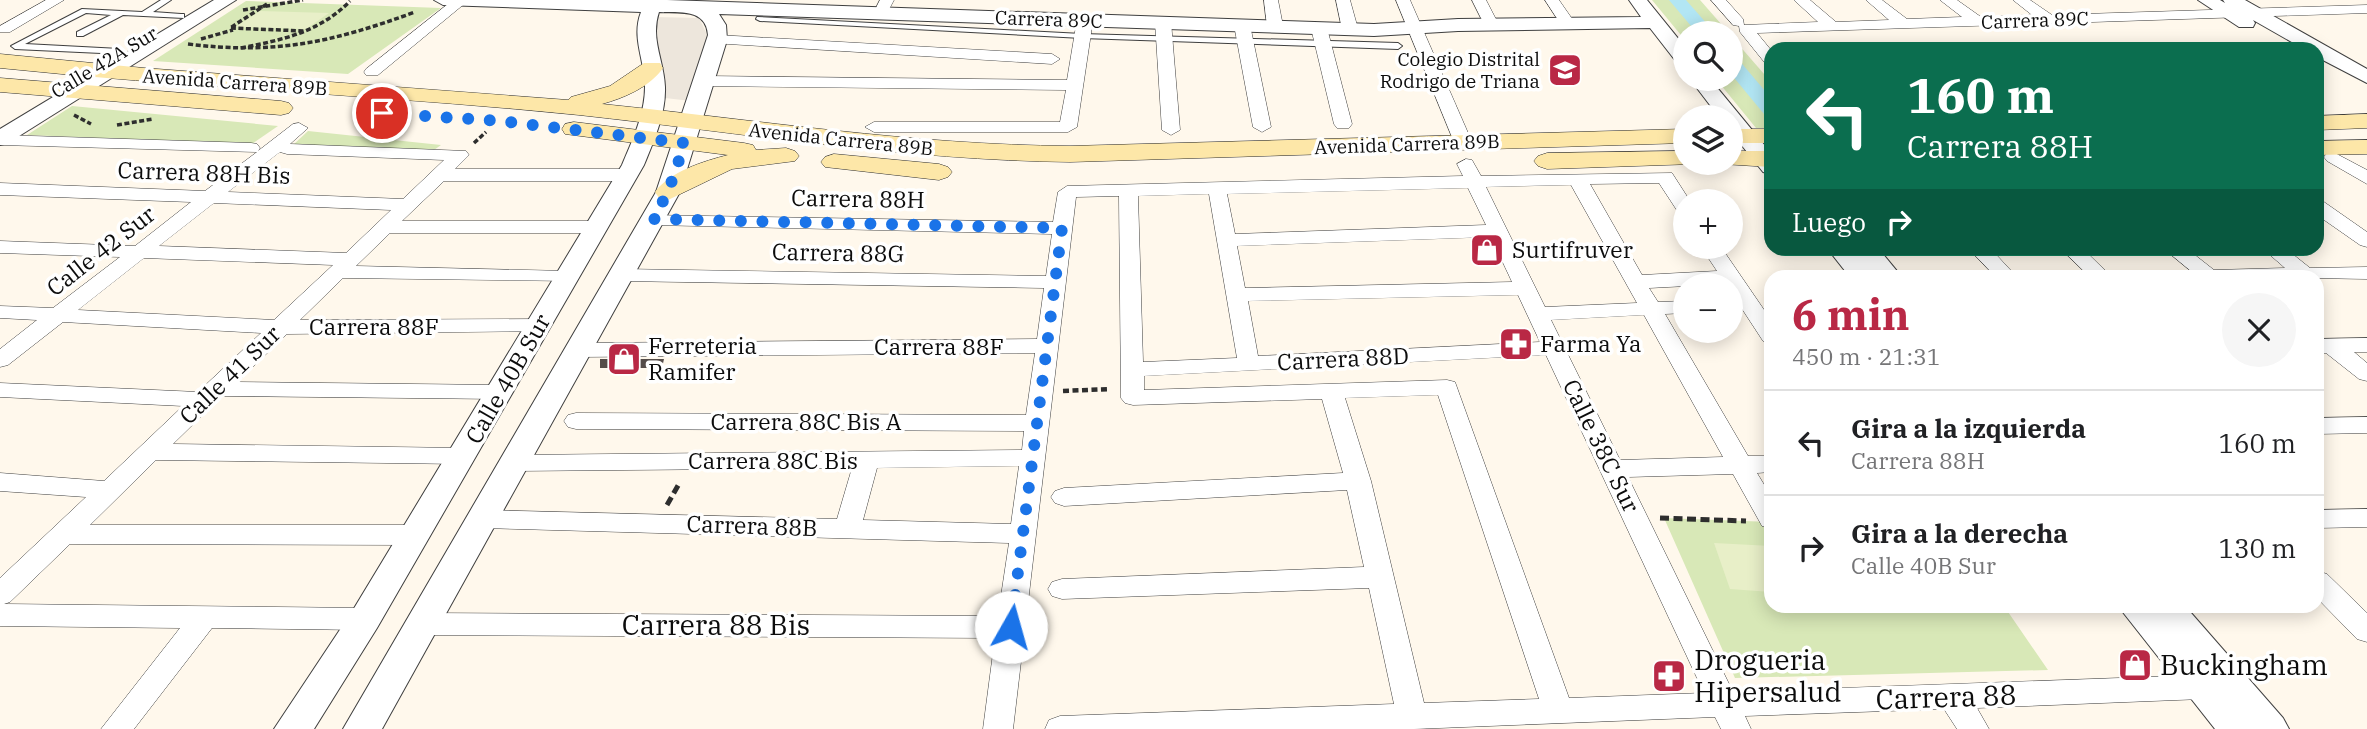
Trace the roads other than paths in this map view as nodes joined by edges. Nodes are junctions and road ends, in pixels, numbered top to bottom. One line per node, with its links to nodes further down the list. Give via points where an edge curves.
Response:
1 (58, 0): 45 (street)
2 (167, 0): 28 (lane)
3 (209, 0): 29 (street, Calle 42A Sur)
4 (443, 0): 5 (street, Carrera 89C)
5 (462, 0): 20 (street, Carrera 89C); 63 (street)
6 (1116, 0): 32 (street)
7 (1271, 0): 40 (street)
8 (1342, 0): 46 (street)
9 (1403, 0): 44 (street, Calle 38C Sur)
10 (1479, 0): 37 (street)
11 (1552, 0): 36 (street)
12 (1638, 0): 34 (street)
13 (1718, 0): 33 (street)
14 (1801, 0): 42 (street)
15 (1873, 0): 38 (street)
16 (1947, 0): 35 (street)
17 (2020, 0): 31 (street)
18 (2207, 0): 24 (street)
19 (2356, 0): 25 (street)
20 (654, 4): 21 (street, Carrera 89C); 61 (street, Calle 40B Sur, via 645,32)
21 (704, 4): 23 (street, Carrera 89C); 51 (street, via 718,29)
22 (232, 6): 60 (street, Calle 42A Sur)
23 (883, 7): 43 (street, Carrera 89C)
24 (2231, 7): 27 (street); 31 (street, Carrera 89C); 52 (street)
25 (2367, 7): 27 (street)
26 (122, 13): 28 (lane); 49 (lane); 60 (lane, via 85,11 15,46 54,46)
27 (2254, 13): 53 (street)
28 (144, 14): 29 (lane)
29 (181, 16): 60 (street, Calle 42A Sur)
30 (760, 19): 43 (lane)
31 (2048, 19): 35 (street, Carrera 89C)
32 (1114, 21): 43 (street, Carrera 89C); 47 (street, Carrera 89C)
33 (1738, 21)
34 (1655, 22): 36 (street, Carrera 89C); 54 (street)
35 (1977, 22): 38 (street, Carrera 89C)
36 (1567, 23): 37 (street, Carrera 89C)
37 (1491, 24): 44 (street, Carrera 89C)
38 (1904, 24): 42 (street, Carrera 89C)
39 (1743, 25): 42 (street, Carrera 89C)
40 (1275, 26): 48 (street, Carrera 89C); 50 (street, Carrera 89C)
41 (1743, 26): 56 (street)
42 (1832, 26)
43 (1084, 28): 47 (lane); 67 (street)
44 (1415, 28): 46 (street, Carrera 89C); 93 (street, Calle 38C Sur)
45 (5, 29)
46 (1350, 29): 50 (street, Carrera 89C)
47 (1164, 30): 48 (street, Carrera 89C); 79 (street)
48 (1244, 33): 50 (lane); 77 (street)
49 (80, 34)
50 (1321, 35): 55 (lane); 74 (street)
51 (717, 40): 58 (street); 65 (street, Calle 40B Sur)
52 (2281, 42)
53 (2305, 42)
54 (1673, 45)
55 (1398, 46)
56 (1764, 52)
57 (2324, 53): 64 (street)
58 (1052, 59)
59 (0, 61): 60 (main road, Avenida Carrera 89B)
60 (106, 65): 69 (street, Calle 42A Sur); 70 (main road, Avenida Carrera 89B)
61 (652, 68): 70 (main road, via 613,93); 75 (street, Calle 40B Sur, via 655,86)
62 (2324, 68): 68 (street)
63 (372, 72)
64 (2367, 77)
65 (705, 81): 67 (street); 80 (street, Calle 40B Sur)
66 (0, 85): 69 (main road, Avenida Carrera 89B)
67 (1075, 85): 76 (street, via 1068,127)
68 (2367, 93)
69 (69, 99): 73 (street, Calle 42A Sur); 75 (main road, Avenida Carrera 89B); 83 (street, Calle 42A Sur)
70 (555, 106): 75 (main road, Avenida Carrera 89B)
71 (2367, 121): 72 (main road)
72 (2324, 123)
73 (0, 124)
74 (1343, 124)
75 (646, 126): 80 (main road, Avenida Carrera 89B); 94 (street, Calle 40B Sur)
76 (874, 127)
77 (1262, 127)
78 (299, 128): 103 (street, Calle 42 Sur)
79 (1171, 130)
80 (689, 132): 90 (main road, Avenida Carrera 89B); 93 (main road, Avenida Carrera 89B, via 980,153); 102 (street, Calle 40B Sur)
81 (1743, 134): 87 (main road)
82 (1673, 137): 93 (main road, Avenida Carrera 89B)
83 (0, 139): 85 (street)
84 (2367, 147): 88 (main road)
85 (251, 148)
86 (287, 149): 95 (street, Calle 41 Sur, via 460,155)
87 (1764, 150)
88 (2325, 152): 96 (street)
89 (1764, 155): 91 (main road)
90 (786, 156): 93 (main road, Avenida Carrera 89B, via 1020,175); 102 (main road, via 723,163)
91 (1743, 157)
92 (1673, 159): 93 (main road, Avenida Carrera 89B)
93 (1468, 162): 97 (street); 98 (street); 110 (street, Calle 38C Sur)
94 (627, 175): 95 (street); 108 (street, Calle 40B Sur)
95 (438, 176): 104 (street, Calle 41 Sur)
96 (2367, 178)
97 (1577, 179): 100 (street, via 1665,177); 134 (street)
98 (1217, 188): 101 (street); 111 (street)
99 (0, 189): 103 (street, Carrera 88H Bis)
100 (1673, 189)
101 (1128, 190): 109 (street, via 1067,192); 153 (street)
102 (668, 192): 106 (street, Calle 40B Sur)
103 (209, 197): 104 (street, Carrera 88H Bis); 114 (street, Calle 42 Sur)
104 (406, 205): 107 (street, Calle 41 Sur)
105 (2324, 211): 112 (street)
106 (653, 219): 109 (street, Carrera 88H); 130 (street, Calle 40B Sur)
107 (383, 227): 108 (street); 121 (street, Calle 41 Sur)
108 (597, 227): 131 (street, Calle 40B Sur)
109 (1062, 228): 133 (street)
110 (1498, 231): 111 (street); 135 (street, Calle 38C Sur)
111 (1225, 240): 136 (street)
112 (2367, 241)
113 (0, 247): 114 (street)
114 (139, 252): 121 (street); 142 (street, Calle 42 Sur)
115 (1846, 256): 122 (street)
116 (1871, 256): 123 (street)
117 (1987, 256): 124 (street)
118 (2079, 256): 125 (street)
119 (2184, 256): 126 (street)
120 (2282, 256): 127 (street)
121 (342, 266): 131 (street); 145 (street, Calle 41 Sur)
122 (1857, 270)
123 (1883, 270)
124 (2001, 270)
125 (2094, 270)
126 (2201, 270)
127 (2300, 270)
128 (2367, 273): 129 (street)
129 (2324, 274)
130 (621, 275): 133 (street, Carrera 88G); 150 (street, Calle 40B Sur)
131 (567, 277): 143 (street, Calle 40B Sur)
132 (1673, 280): 134 (street)
133 (1055, 282): 147 (street)
134 (1636, 282): 139 (street)
135 (1526, 288): 136 (street); 141 (street, Calle 38C Sur)
136 (1236, 295): 151 (street)
137 (1750, 304): 144 (street)
138 (1673, 308): 139 (street)
139 (1651, 309): 141 (street); 169 (street)
140 (0, 312): 142 (street, Carrera 88F)
141 (1538, 314): 149 (street, Calle 38C Sur)
142 (58, 315): 145 (street, Carrera 88F); 152 (street, Calle 42 Sur)
143 (538, 326): 145 (street, Carrera 88F); 157 (street, Calle 40B Sur)
144 (1764, 326)
145 (279, 327): 158 (street, Calle 41 Sur)
146 (2367, 345): 148 (street)
147 (1047, 346): 150 (street, Carrera 88F); 160 (street)
148 (2325, 346): 154 (street)
149 (1554, 348): 153 (street, Carrera 88D); 170 (street, Calle 38C Sur)
150 (578, 350): 167 (street, Calle 40B Sur)
151 (1247, 356)
152 (0, 360)
153 (1133, 370): 156 (street, Carrera 88D, via 1133,398)
154 (2367, 374)
155 (0, 390): 158 (street)
156 (1331, 391): 171 (street); 197 (street, Carrera 88D, via 1447,387)
157 (500, 392): 158 (street); 164 (street, Calle 40B Sur)
158 (209, 395): 163 (street, Calle 41 Sur)
159 (576, 421): 160 (street, Carrera 88C Bis A)
160 (1037, 422): 165 (street)
161 (2367, 425): 162 (street)
162 (2324, 426)
163 (152, 452): 164 (street); 173 (street, Calle 41 Sur)
164 (463, 456): 182 (street, Calle 40B Sur)
165 (1033, 458): 166 (street, Carrera 88C Bis); 181 (street)
166 (867, 460): 167 (street, Carrera 88C Bis); 179 (street)
167 (513, 463): 176 (street, Calle 40B Sur)
168 (1764, 464): 169 (street)
169 (1740, 465): 170 (street); 178 (street)
170 (1612, 469): 199 (street, Calle 38C Sur)
171 (1358, 481): 174 (street); 183 (street)
172 (0, 482): 173 (street)
173 (111, 490): 180 (street, Calle 41 Sur)
174 (1065, 496)
175 (2367, 518): 177 (street)
176 (482, 519): 179 (street, Carrera 88B); 192 (street, Calle 40B Sur)
177 (2324, 519)
178 (1764, 520)
179 (847, 528): 181 (street, Carrera 88B)
180 (65, 534): 182 (street); 184 (street, Calle 41 Sur)
181 (1023, 534): 193 (street)
182 (415, 535): 191 (street, Calle 40B Sur)
183 (1380, 577): 186 (street); 198 (street)
184 (5, 585)
185 (2324, 588): 194 (street)
186 (1062, 589)
187 (2140, 613): 195 (street)
188 (2171, 613): 207 (street)
189 (0, 615): 190 (street)
190 (205, 618): 191 (street); 200 (street)
191 (365, 619): 201 (street, Calle 40B Sur)
192 (422, 624): 193 (street, Carrera 88 Bis); 202 (street, Calle 40B Sur)
193 (1011, 627): 203 (street)
194 (2367, 631)
195 (2202, 688): 196 (street, Carrera 88); 206 (street)
196 (1953, 697): 199 (street, Carrera 88); 205 (street)
197 (1558, 711): 198 (street, Carrera 88); 199 (street, Carrera 88)
198 (1412, 717): 204 (street, Carrera 88)
199 (1730, 717)
200 (116, 729)
201 (293, 729)
202 (362, 729)
203 (998, 729)
204 (1060, 729)
205 (1974, 729)
206 (2236, 729)
207 (2270, 729)

